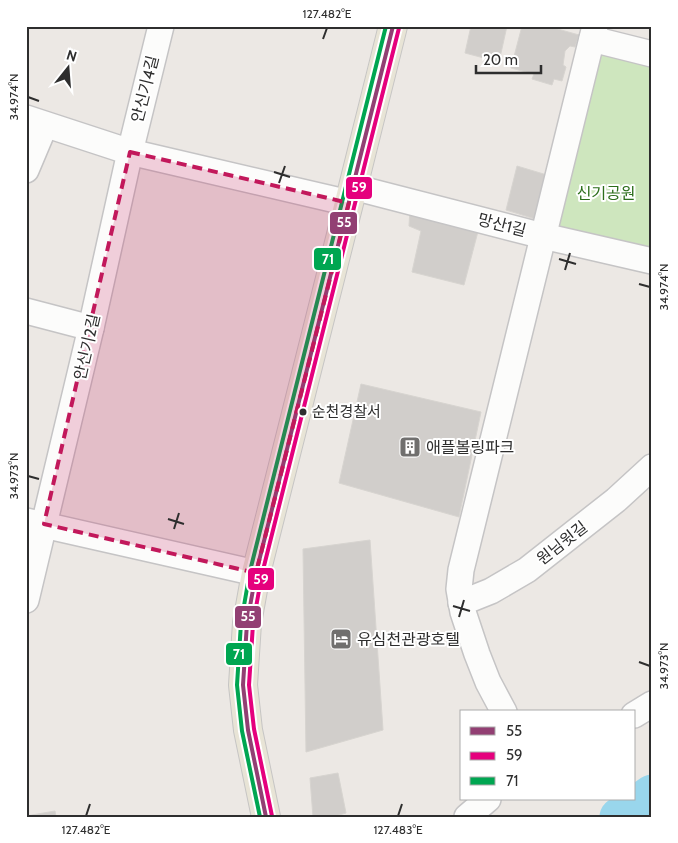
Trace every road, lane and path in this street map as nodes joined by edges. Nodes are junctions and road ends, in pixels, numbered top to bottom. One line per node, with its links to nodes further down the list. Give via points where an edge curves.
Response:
1 (160, 26): 6 (street, 안신기4길)
2 (393, 26): 8 (main road)
3 (593, 32): 4 (street); 9 (street)
4 (652, 54)
5 (36, 121): 6 (street); 7 (street)
6 (130, 152): 8 (street); 12 (street, 안신기2길)
7 (26, 170)
8 (351, 195): 9 (street, 망산1길); 15 (main road)
9 (543, 236): 10 (street, 망산1길); 17 (street, via 461,570)
10 (652, 261)
11 (26, 311): 12 (street)
12 (92, 328): 14 (street, 안신기2길)
13 (652, 467): 17 (street, 원님윗길, via 616,500 527,570 492,591)
14 (35, 522): 15 (street); 16 (street, 안신기2길)
15 (256, 573): 22 (main road, via 247,623 243,685 248,730)
16 (26, 600)
17 (461, 602): 19 (street, via 484,673)
18 (652, 704): 20 (street)
19 (503, 710)
20 (636, 714)
21 (487, 800): 23 (street)
22 (266, 817)
23 (467, 817)

